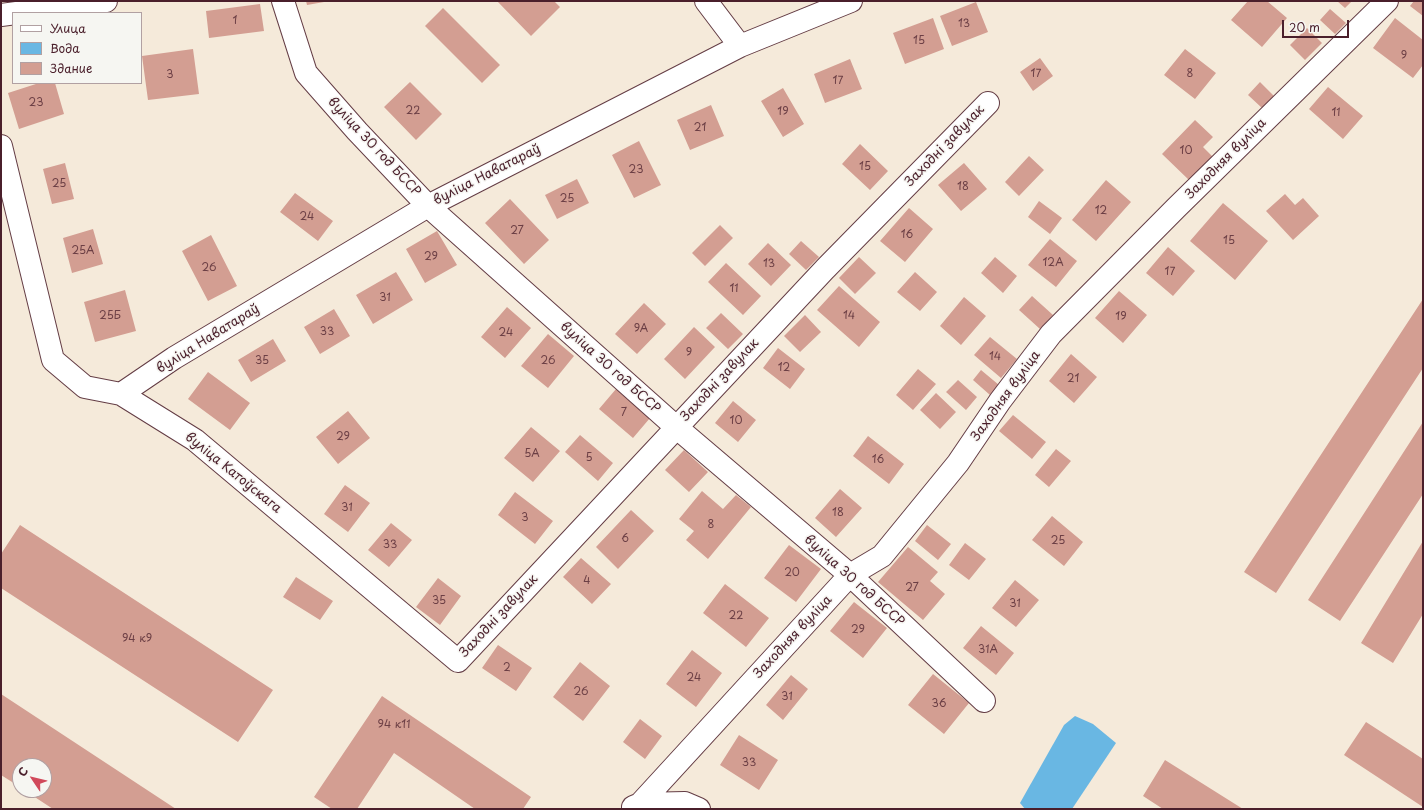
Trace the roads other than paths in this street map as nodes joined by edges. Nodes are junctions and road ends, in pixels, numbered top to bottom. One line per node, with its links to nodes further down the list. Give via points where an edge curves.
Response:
1 (106, 1): 6 (street)
2 (284, 1): 12 (street, вуліца 30 год БССР, via 306,73)
3 (706, 1): 9 (street)
4 (851, 1): 9 (street, вуліца Наватараў)
5 (1386, 1): 15 (street, Заходняя вуліца, via 1051,334 1000,401 958,463 882,556)
6 (24, 12)
7 (12, 14): 8 (street)
8 (1, 15)
9 (740, 46): 12 (street, вуліца Наватараў)
10 (988, 103): 14 (street, Заходні завулак, via 819,275)
11 (1, 146): 13 (street, вуліца Катоўскага, via 53,360 85,387)
12 (428, 206): 13 (street, вуліца Наватараў, via 174,358); 14 (street, вуліца 30 год БССР)
13 (120, 394): 16 (street, вуліца Катоўскага, via 195,440)
14 (676, 427): 15 (street, вуліца 30 год БССР); 16 (street, Заходні завулак)
15 (850, 575): 17 (street, вуліца 30 год БССР); 18 (street, Заходняя вуліца)
16 (458, 661)
17 (984, 700)
18 (634, 806): 19 (street, via 685,803)
19 (699, 809)

